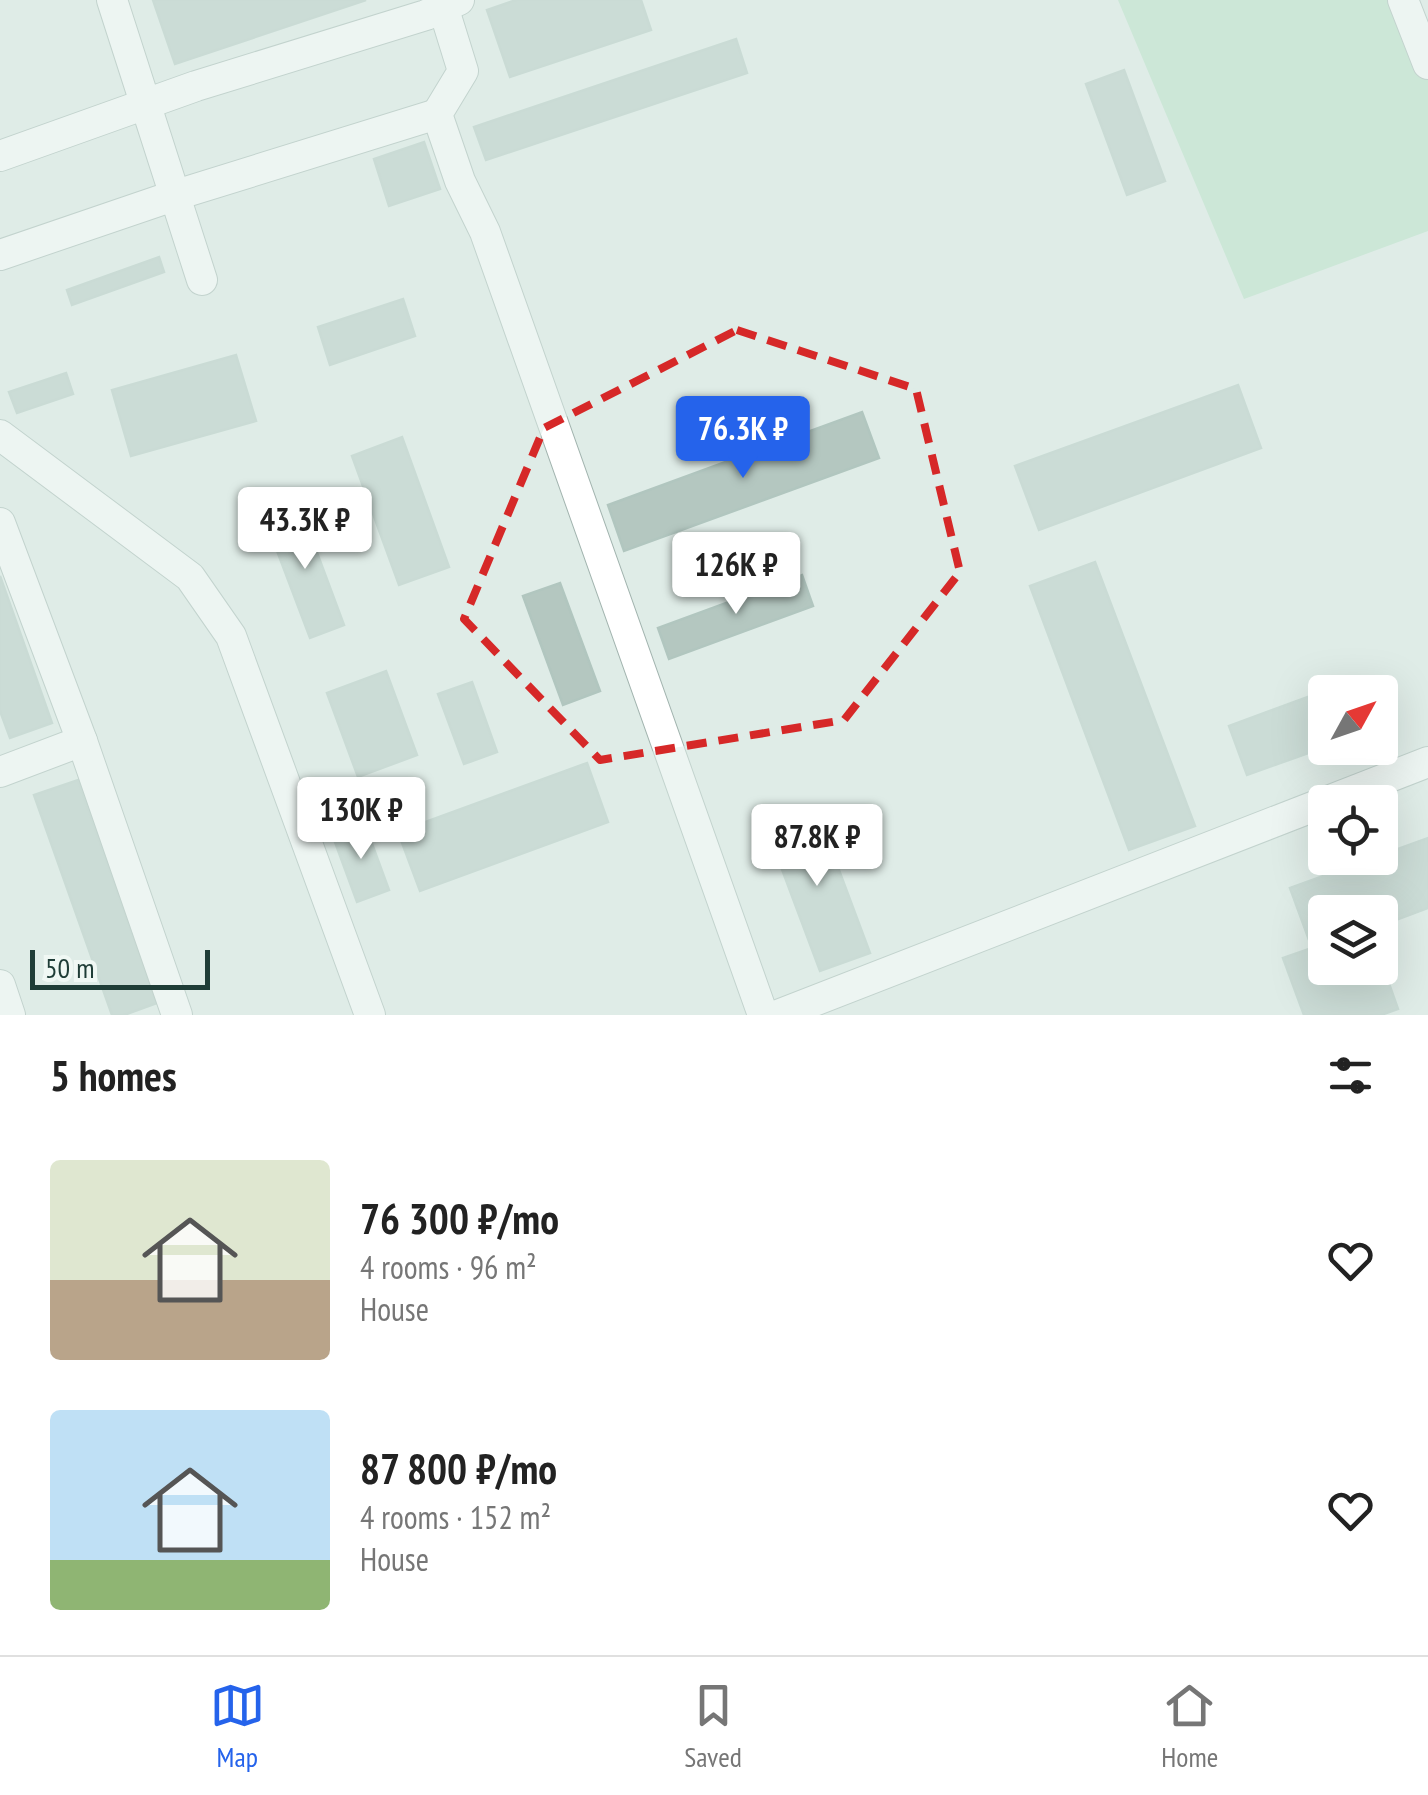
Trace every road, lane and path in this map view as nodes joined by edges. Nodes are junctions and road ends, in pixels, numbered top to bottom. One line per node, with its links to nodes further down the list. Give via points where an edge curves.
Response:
1 (112, 0): 5 (street)
2 (1403, 0): 4 (street)
3 (448, 2): 5 (street); 6 (street, via 463,72)
4 (1428, 64)
5 (148, 104): 7 (street); 8 (street)
6 (437, 114): 8 (street); 20 (street)
7 (0, 156)
8 (176, 195): 9 (street); 10 (street)
9 (0, 256)
10 (202, 280)
11 (0, 435): 19 (street, via 190,577 231,636)
12 (0, 522): 13 (street)
13 (82, 741): 15 (street); 18 (street)
14 (1428, 762): 21 (street)
15 (0, 772)
16 (0, 985): 17 (street)
17 (10, 1015)
18 (177, 1015)
19 (370, 1015)
20 (763, 1015)
21 (778, 1015)

